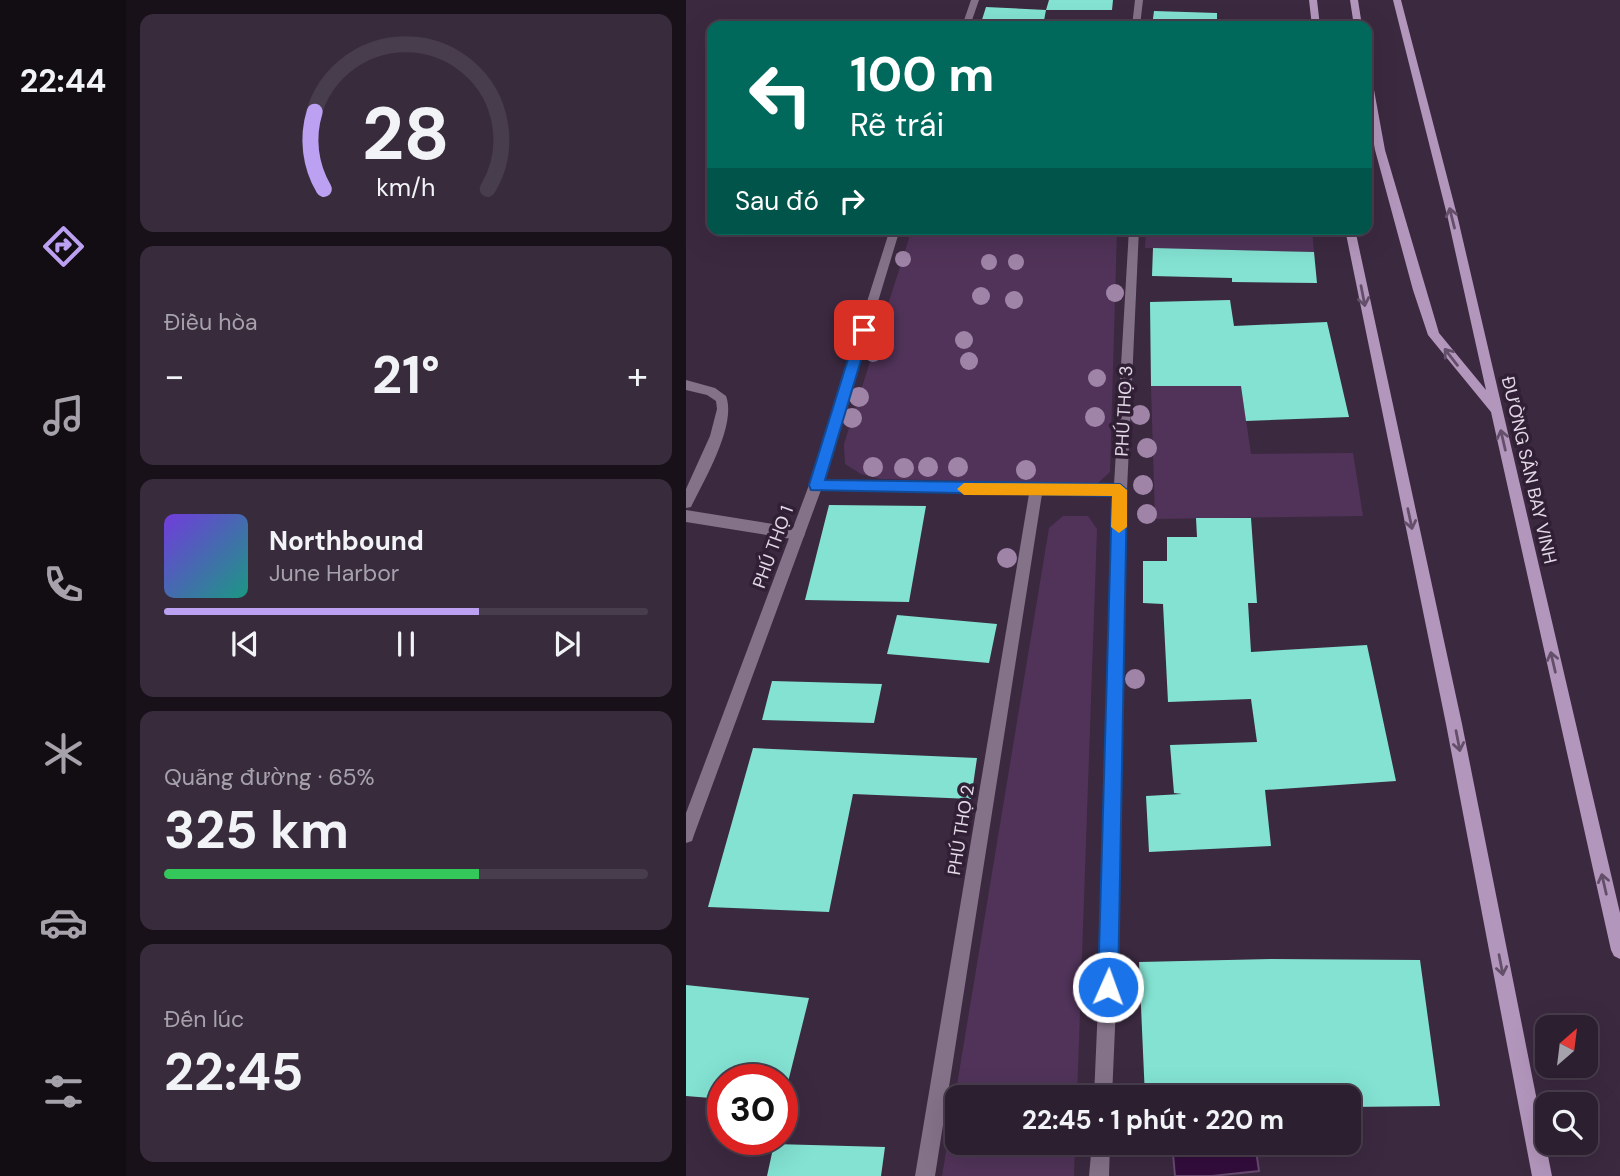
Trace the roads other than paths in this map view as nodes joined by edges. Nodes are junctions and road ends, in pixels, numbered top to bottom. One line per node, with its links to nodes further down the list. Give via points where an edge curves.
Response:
1 (975, 0): 6 (street)
2 (1139, 0): 7 (street)
3 (1313, 0): 8 (main road)
4 (1354, 0): 9 (main road)
5 (1397, 0): 15 (main road, ĐƯỜNG SÂN BAY VINH, one-way to 5)
6 (968, 21)
7 (1137, 21)
8 (1316, 21)
9 (1357, 21)
10 (1372, 123): 15 (main road, one-way to 10, via 1434,335)
11 (893, 235): 16 (street, PHÚ THỌ 1)
12 (1134, 235): 17 (street, PHÚ THỌ 3)
13 (1351, 235): 28 (main road, one-way to 28, via 1457,738)
14 (686, 385): 19 (street, via 711,391 724,406)
15 (1495, 409): 23 (main road, ĐƯỜNG SÂN BAY VINH, one-way to 15)
16 (816, 485): 18 (street); 21 (street, PHÚ THỌ 1)
17 (1120, 490): 18 (street); 24 (street, PHÚ THỌ 3)
18 (1036, 491): 26 (street, PHÚ THỌ 2)
19 (686, 503)
20 (686, 516): 21 (street)
21 (798, 534): 22 (street, PHÚ THỌ 1)
22 (686, 835)
23 (1620, 950)
24 (1104, 1085)
25 (1100, 1155): 27 (street)
26 (925, 1176)
27 (1099, 1176)
28 (1542, 1176)

